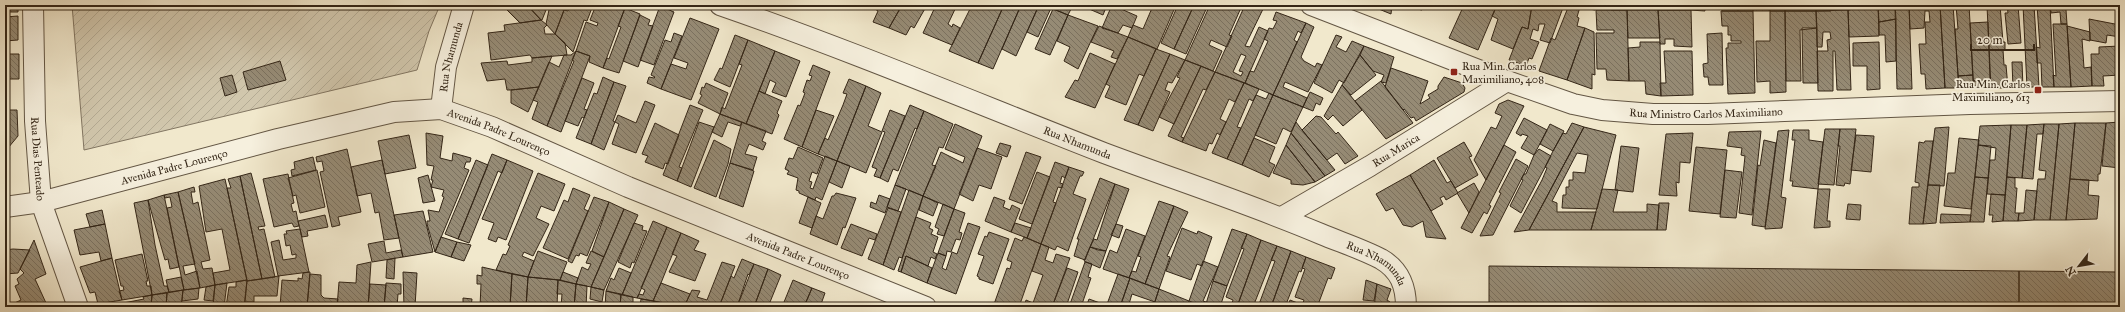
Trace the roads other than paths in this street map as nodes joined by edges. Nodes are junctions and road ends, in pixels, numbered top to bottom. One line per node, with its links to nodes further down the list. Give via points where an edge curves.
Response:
1 (33, 5): 8 (street, Rua Dias Penteado, via 35,121)
2 (464, 5): 7 (street, Rua Nhamunda, via 446,66)
3 (720, 5): 10 (street, Rua Nhamunda, via 817,39 1105,153)
4 (1311, 5): 5 (street, Rua Ministro Carlos Maximiliano)
5 (1507, 81): 6 (street, Rua Ministro Carlos Maximiliano, via 1573,104 1602,110 1653,114); 10 (street, Rua Marica)
6 (2120, 101)
7 (441, 109): 8 (street, Avenida Padre Lourenço, via 394,112 301,133); 12 (street, Avenida Padre Lourenço, via 492,127 628,187)
8 (41, 202): 9 (street, Avenida Padre Lourenço); 11 (street, Rua Dias Penteado)
9 (5, 207)
10 (1282, 217): 13 (street, Rua Nhamunda, via 1381,260 1396,271 1402,280)
11 (78, 307)
12 (926, 307)
13 (1406, 307)

